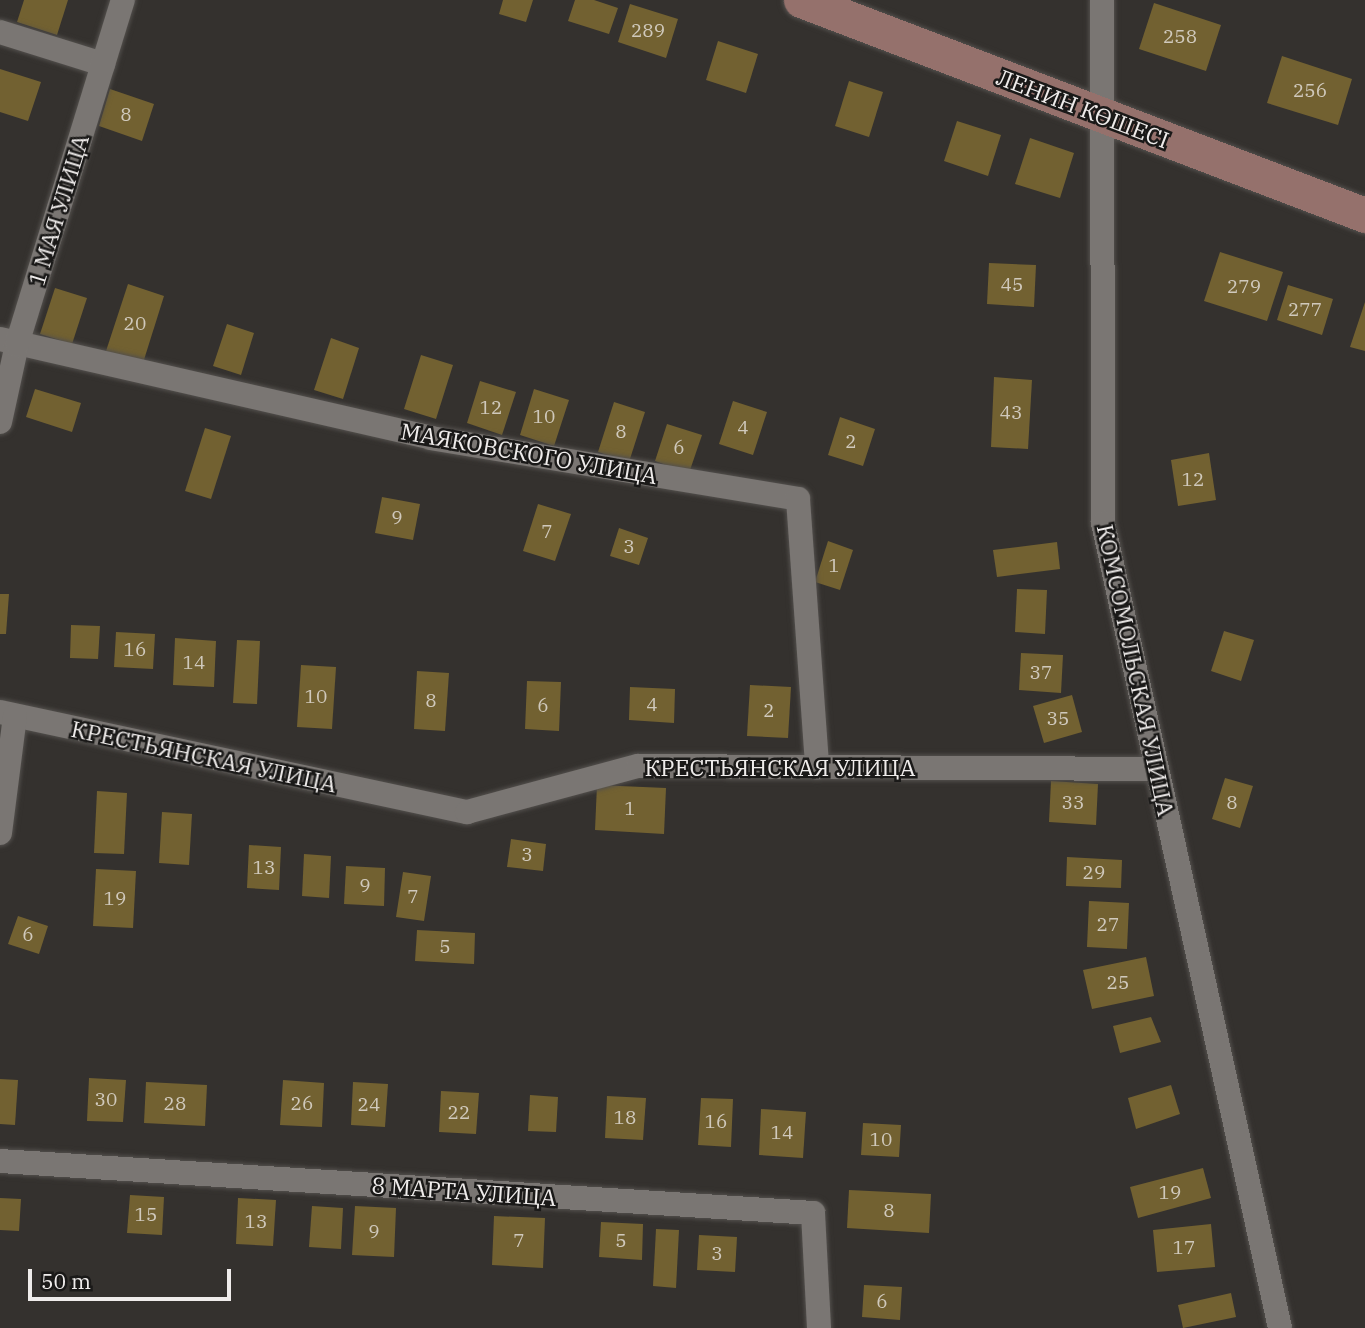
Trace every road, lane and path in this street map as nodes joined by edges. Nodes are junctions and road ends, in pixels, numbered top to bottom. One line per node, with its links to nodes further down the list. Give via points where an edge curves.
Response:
1 (122, 0): 5 (street, 1 МАЯ УЛИЦА)
2 (802, 0): 6 (street, ЛЕНИН КӨШЕСІ)
3 (1102, 0): 6 (street, КОМСОМОЛЬСКАЯ УЛИЦА)
4 (0, 32): 5 (street)
5 (103, 64): 8 (street, 1 МАЯ УЛИЦА)
6 (1100, 114): 7 (street, ЛЕНИН КӨШЕСІ); 12 (street, КОМСОМОЛЬСКАЯ УЛИЦА, via 1103,523)
7 (1365, 215)
8 (8, 342): 9 (street, 1 МАЯ УЛИЦА); 11 (street, МАЯКОВСКОГО УЛИЦА, via 431,438 798,499)
9 (0, 422)
10 (8, 714): 11 (street, КРЕСТЬЯНСКАЯ УЛИЦА, via 467,812 638,766); 13 (street)
11 (817, 767): 12 (street, КРЕСТЬЯНСКАЯ УЛИЦА)
12 (1157, 769): 16 (street, КОМСОМОЛЬСКАЯ УЛИЦА)
13 (0, 833)
14 (0, 1161): 15 (street, 8 МАРТА УЛИЦА, via 813,1213)
15 (819, 1328)
16 (1280, 1328)

